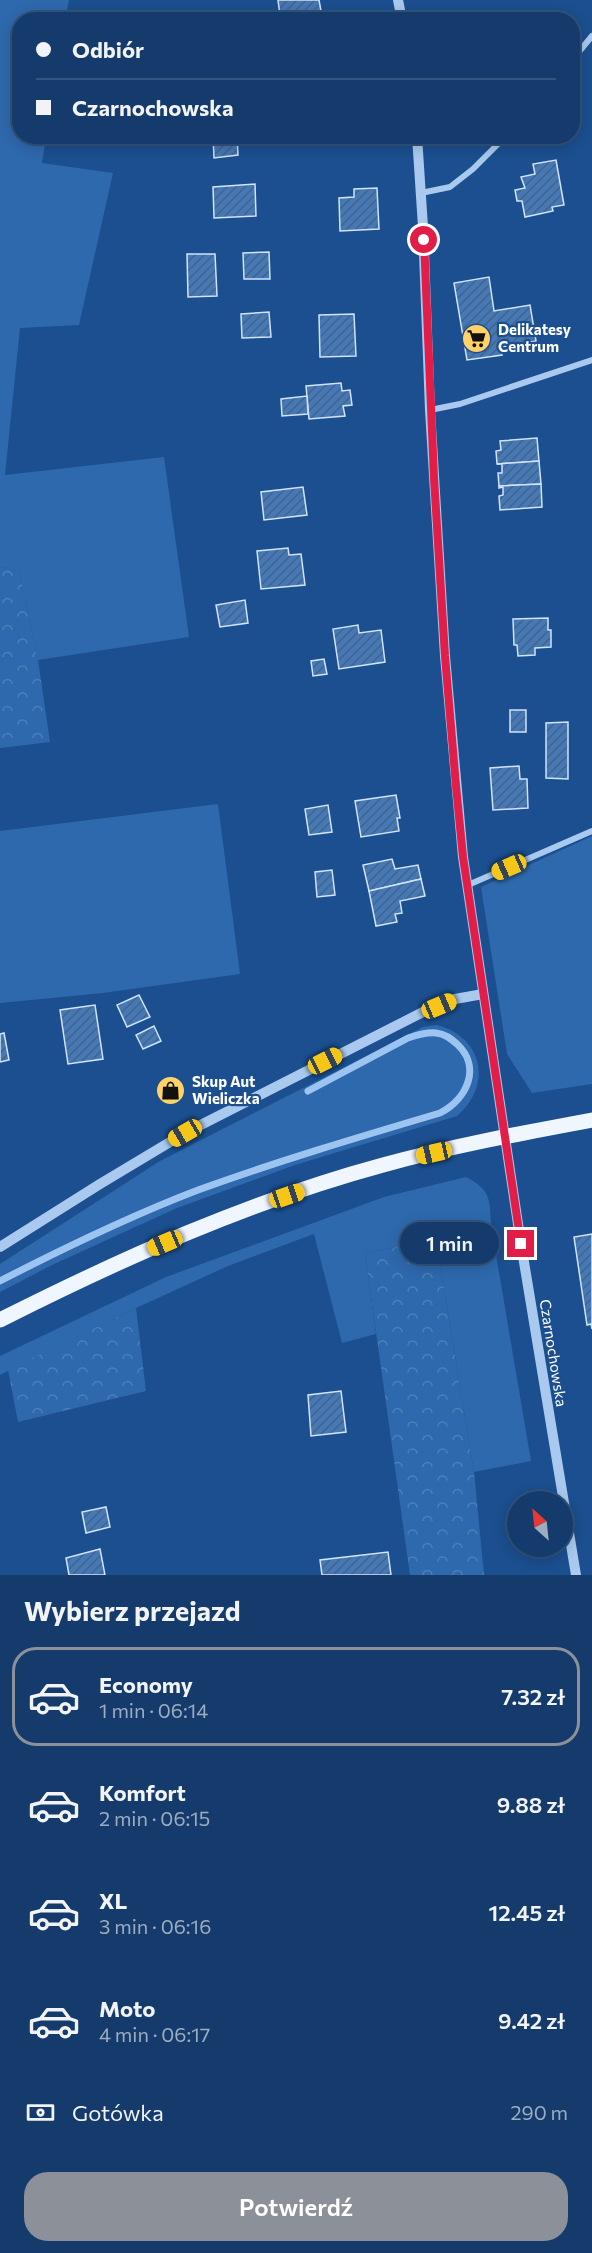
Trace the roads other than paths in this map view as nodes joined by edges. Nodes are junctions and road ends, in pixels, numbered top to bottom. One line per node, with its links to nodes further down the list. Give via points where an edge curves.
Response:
1 (592, 36): 2 (street)
2 (580, 51)
3 (418, 144): 5 (street, Czarnochowska)
4 (498, 144): 5 (street, via 450,187)
5 (421, 193): 7 (street, Czarnochowska)
6 (592, 360): 7 (street, via 460,404)
7 (430, 410): 9 (street, Czarnochowska, via 446,668)
8 (592, 831): 9 (street)
9 (468, 885): 10 (street, Czarnochowska)
10 (483, 994): 12 (street, Czarnochowska); 13 (street, via 455,999 423,1012 185,1133)
11 (592, 1120): 12 (main road)
12 (505, 1136): 14 (main road, via 383,1165 217,1221 76,1282); 15 (street, Czarnochowska)
13 (0, 1247)
14 (0, 1320)
15 (576, 1575)

